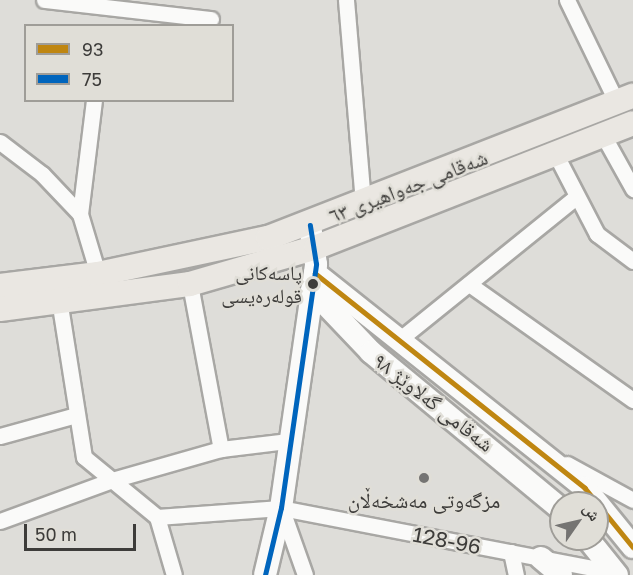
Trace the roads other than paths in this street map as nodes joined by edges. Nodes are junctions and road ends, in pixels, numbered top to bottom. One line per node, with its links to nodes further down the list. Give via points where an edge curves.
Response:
1 (44, 0): 4 (street)
2 (346, 0): 15 (street)
3 (567, 0): 7 (street)
4 (121, 10): 5 (street); 6 (street)
5 (211, 19)
6 (117, 24)
7 (625, 99): 15 (main road, شەقامی جەواهیری ٦٣)
8 (94, 102): 16 (street)
9 (633, 123): 10 (main road, شەقامی جەواهیری ٦٣)
10 (603, 135): 12 (main road, شەقامی جەواهیری ٦٣); 13 (street)
11 (0, 142): 16 (street, via 42,174)
12 (556, 155): 14 (street); 17 (main road, شەقامی جەواهیری ٦٣)
13 (633, 189)
14 (576, 198): 18 (street, via 597,234); 23 (street)
15 (363, 202): 17 (main road, شەقامی جەواهیری ٦٣)
16 (80, 214): 19 (street)
17 (313, 236): 19 (main road, شەقامی جەواهیری ٦٣); 21 (main road); 22 (main road, شەقامی جەواهیری ٦٣)
18 (633, 261)
19 (98, 274): 20 (main road, شەقامی جەواهیری ٦٣)
20 (56, 280): 24 (main road, شەقامی جەواهیری ٦٣); 25 (street)
21 (313, 281): 27 (main road, شەقامی گەلاوێژ ٩٨); 30 (main road, شەقامی گەلاوێژ ٩٨, via 355,338); 33 (main road)
22 (190, 284): 25 (main road, شەقامی جەواهیری ٦٣); 35 (street)
23 (469, 284): 27 (street); 29 (street)
24 (0, 286)
25 (60, 305): 26 (main road, شەقامی جەواهیری ٦٣); 31 (street)
26 (0, 309)
27 (400, 339): 28 (main road, شەقامی گەلاوێژ ٩٨)
28 (466, 391): 30 (main road); 34 (main road, شەقامی گەلاوێژ ٩٨)
29 (633, 400)
30 (450, 413): 37 (main road, شەقامی گەلاوێژ ٩٨)
31 (76, 415): 32 (street); 36 (street, via 84,457)
32 (0, 436)
33 (287, 441): 35 (street); 39 (main road)
34 (538, 448): 38 (street); 42 (main road, شەقامی گەلاوێژ ٩٨, via 585,488)
35 (221, 449): 36 (street)
36 (112, 480): 40 (street); 41 (street)
37 (549, 499)
38 (633, 500)
39 (281, 508): 40 (street, 128-96); 44 (street, 128-96); 48 (main road); 49 (street)
40 (157, 517): 47 (street)
41 (0, 521)
42 (633, 547)
43 (601, 551): 46 (main road)
44 (511, 552): 45 (street, 128-96); 50 (street)
45 (541, 558): 46 (street, 128-96); 51 (main road)
46 (621, 569)
47 (174, 575)
48 (265, 575)
49 (305, 575)
50 (516, 575)
51 (561, 575)

